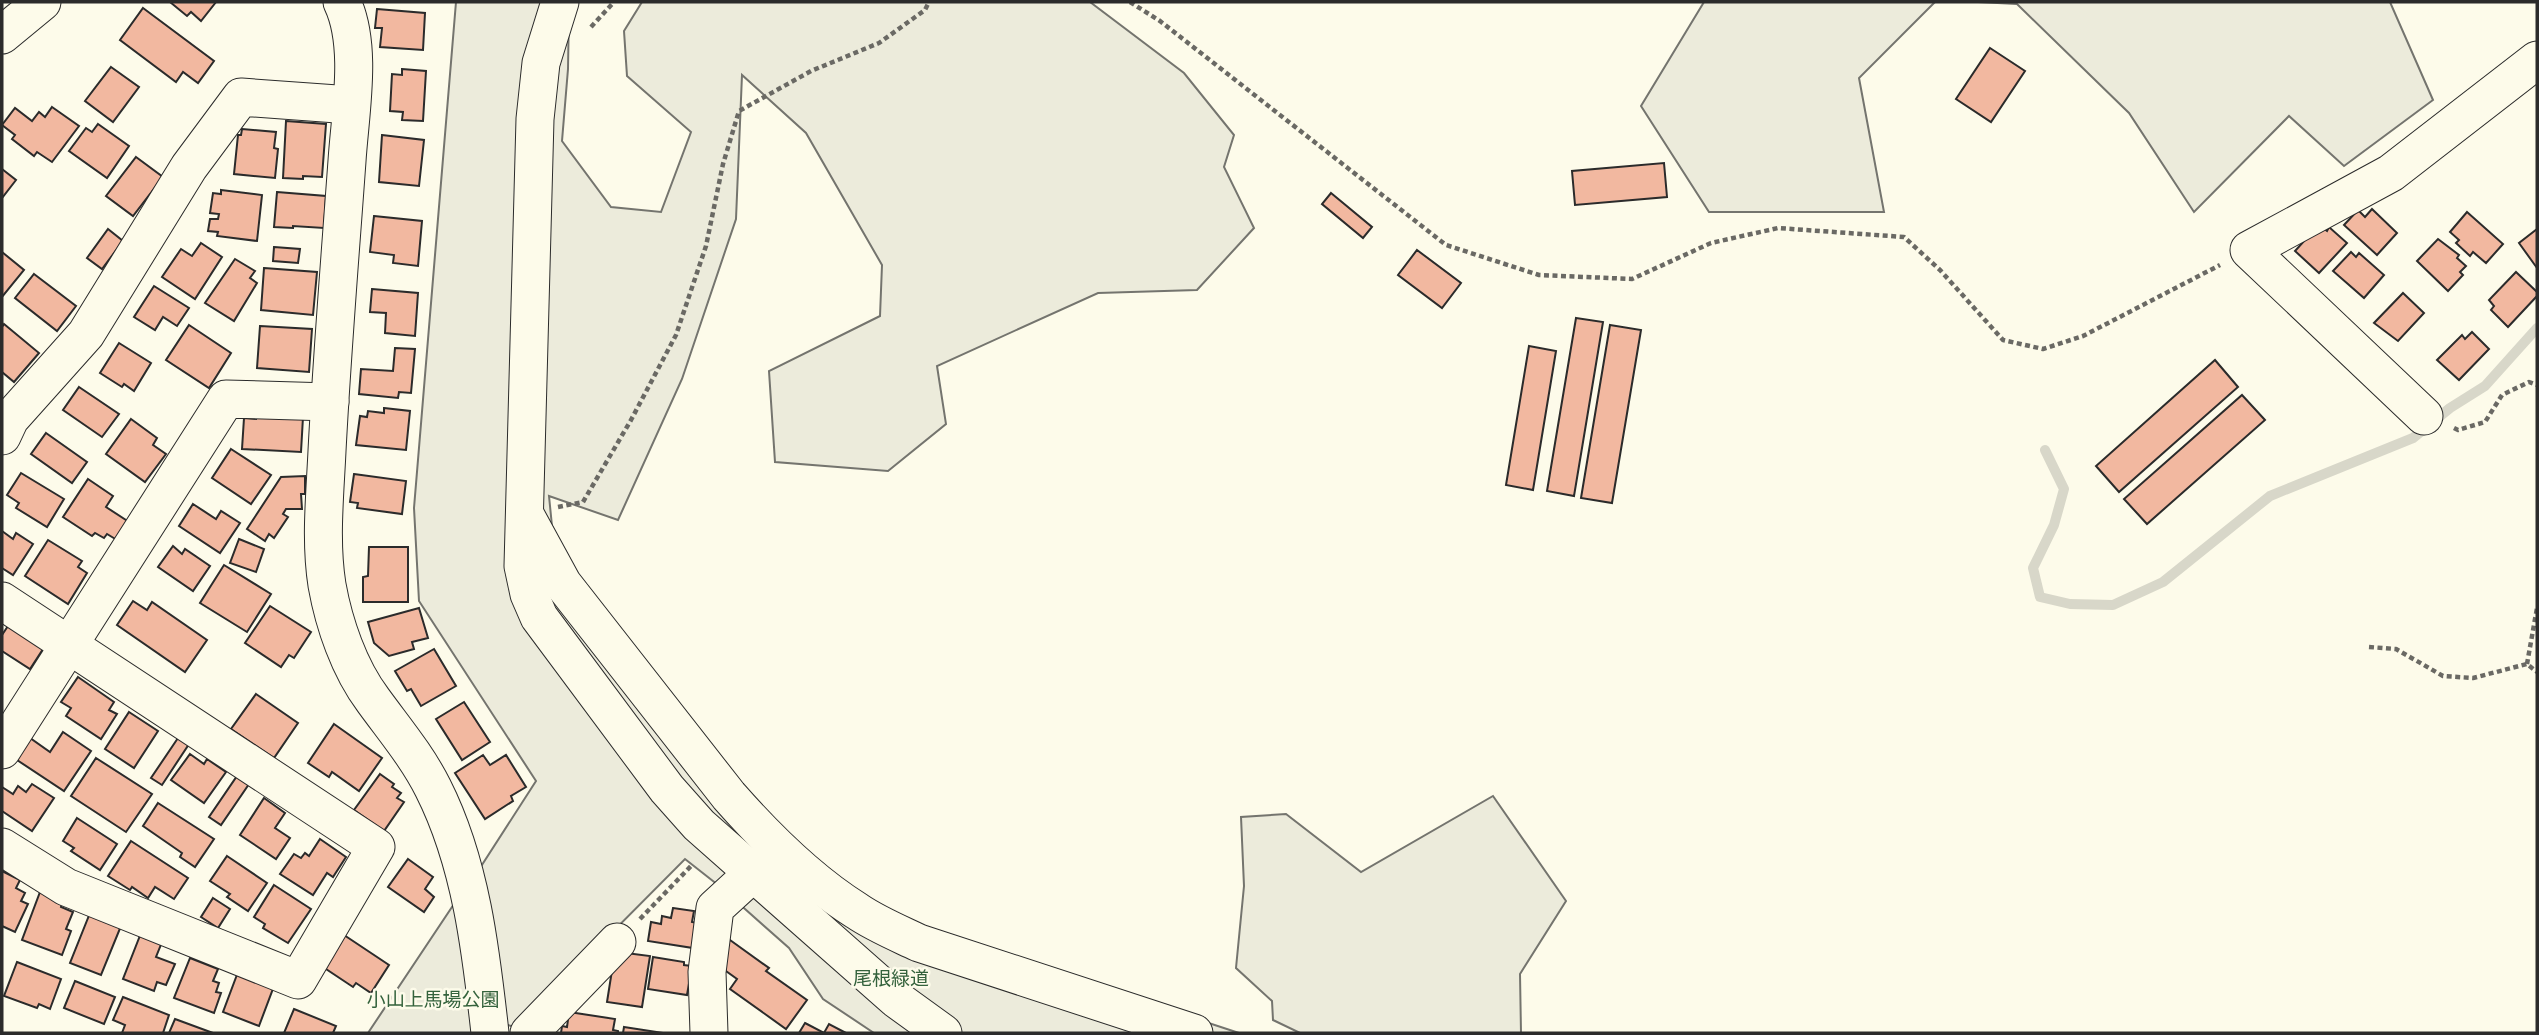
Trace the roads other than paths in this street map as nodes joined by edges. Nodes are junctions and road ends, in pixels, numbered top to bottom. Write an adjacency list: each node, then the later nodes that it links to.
1 (42, 2): 4 (street)
2 (342, 2): 6 (street)
3 (560, 2): 10 (street)
4 (2, 35)
5 (2537, 60): 8 (street)
6 (351, 105): 7 (street); 9 (street)
7 (330, 402): 12 (street); 20 (street)
8 (2424, 416)
9 (2, 436)
10 (525, 514): 13 (street); 14 (street)
11 (2, 601): 12 (street)
12 (70, 645): 15 (street); 16 (street)
13 (642, 686): 14 (street); 23 (street)
14 (608, 711): 17 (street)
15 (2, 750)
16 (2, 847)
17 (752, 874): 19 (street); 22 (street)
18 (617, 942): 21 (street)
19 (937, 1032)
20 (490, 1033)
21 (529, 1033)
22 (709, 1033)
23 (1194, 1033)

